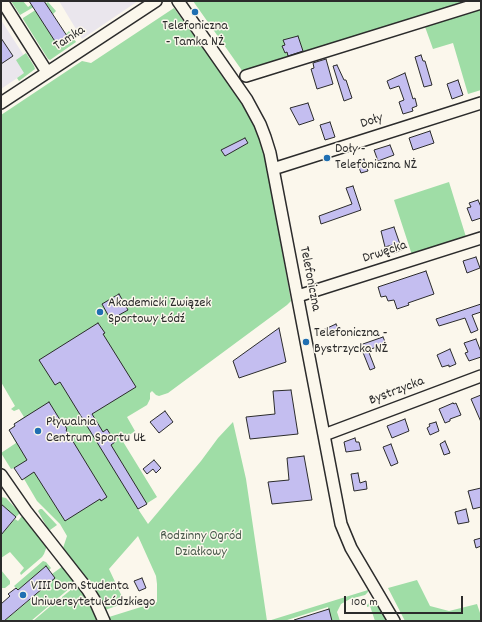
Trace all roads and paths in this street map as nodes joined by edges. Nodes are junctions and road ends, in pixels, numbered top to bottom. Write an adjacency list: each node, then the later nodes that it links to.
1 (2, 1): 5 (street)
2 (156, 1): 5 (street, Tamka)
3 (178, 1): 9 (street, Telefoniczna)
4 (481, 3): 6 (street)
5 (48, 72): 7 (street, Tamka)
6 (246, 76)
7 (1, 103)
8 (481, 103): 9 (street, Doły)
9 (273, 169): 11 (street, Telefoniczna)
10 (481, 238): 11 (street, Drwęcka)
11 (298, 296): 13 (street, Telefoniczna)
12 (481, 376): 13 (street, Bystrzycka)
13 (324, 435): 16 (street, Telefoniczna)
14 (2, 480): 15 (street)
15 (104, 621)
16 (394, 621)

